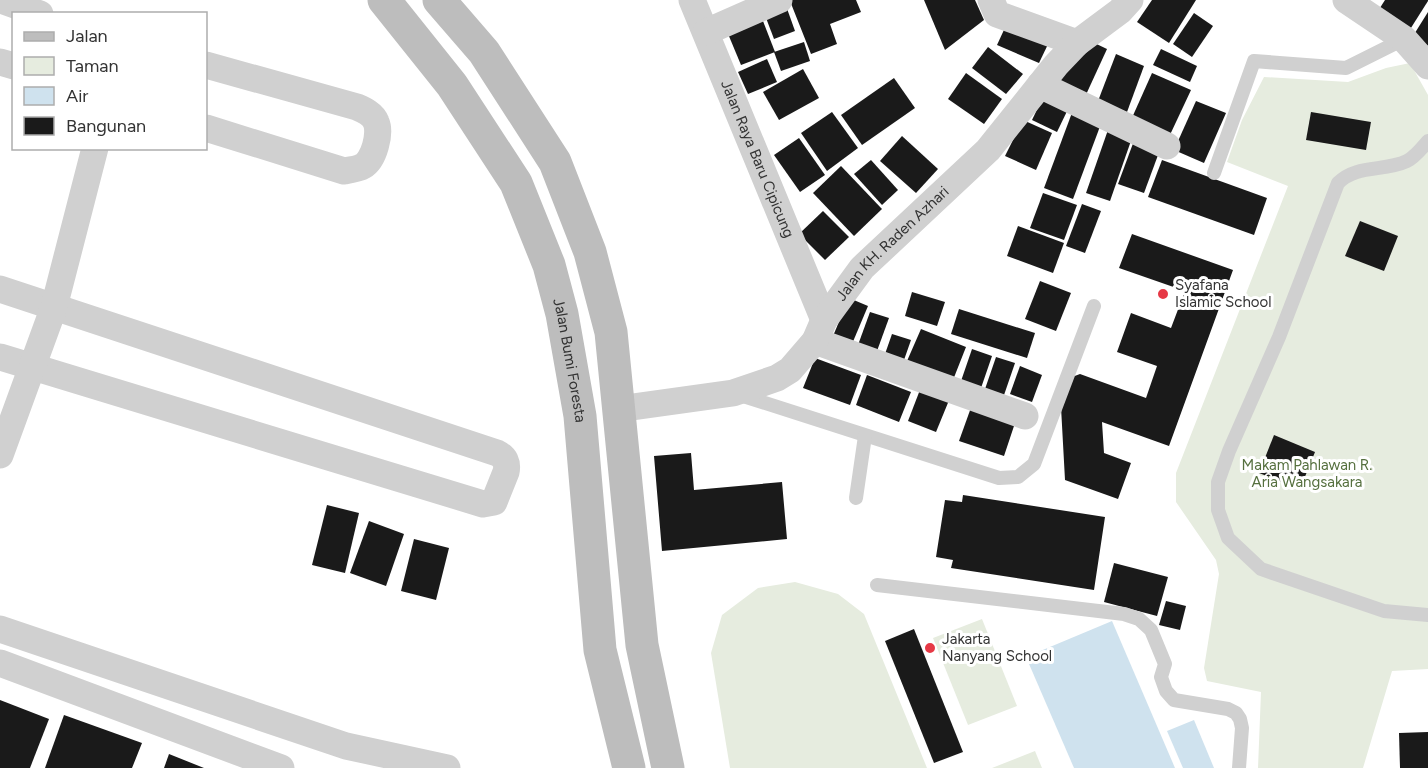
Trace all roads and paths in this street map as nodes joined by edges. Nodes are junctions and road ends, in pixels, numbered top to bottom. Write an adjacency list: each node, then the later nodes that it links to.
1 (1, 0): 9 (street)
2 (384, 0): 40 (main road, Jalan Bumi Foresta)
3 (440, 0): 28 (main road)
4 (692, 0): 10 (street, Jalan Raya Baru Cipicung)
5 (779, 0): 10 (street)
6 (991, 0): 12 (street)
7 (1130, 0): 12 (street, Jalan KH. Raden Azhari)
8 (1346, 0): 11 (street)
9 (34, 12)
10 (706, 32): 24 (street, Jalan Raya Baru Cipicung)
11 (1404, 39): 14 (street); 20 (lane)
12 (1077, 43): 15 (street, Jalan KH. Raden Azhari)
13 (207, 65): 16 (street)
14 (1428, 66)
15 (1040, 85): 18 (street); 24 (street, Jalan KH. Raden Azhari)
16 (207, 128)
17 (1428, 141): 34 (lane)
18 (1167, 146)
19 (93, 150): 23 (street)
20 (1214, 173)
21 (0, 289): 23 (street)
22 (1094, 306): 30 (lane)
23 (54, 307): 26 (street); 26 (street)
24 (819, 331): 27 (street, Jalan KH. Raden Azhari); 29 (street)
25 (0, 357): 26 (street)
26 (33, 368): 31 (street)
27 (733, 393): 28 (street, Jalan KH. Raden Azhari); 30 (lane)
28 (618, 409): 41 (main road)
29 (1025, 416)
30 (865, 436): 32 (lane)
31 (0, 455)
32 (856, 498)
33 (877, 585): 42 (lane)
34 (1428, 615)
35 (0, 628): 37 (street)
36 (0, 663): 38 (street)
37 (342, 757): 39 (street)
38 (281, 768)
39 (447, 768)
40 (629, 768)
41 (668, 768)
42 (1239, 768)

